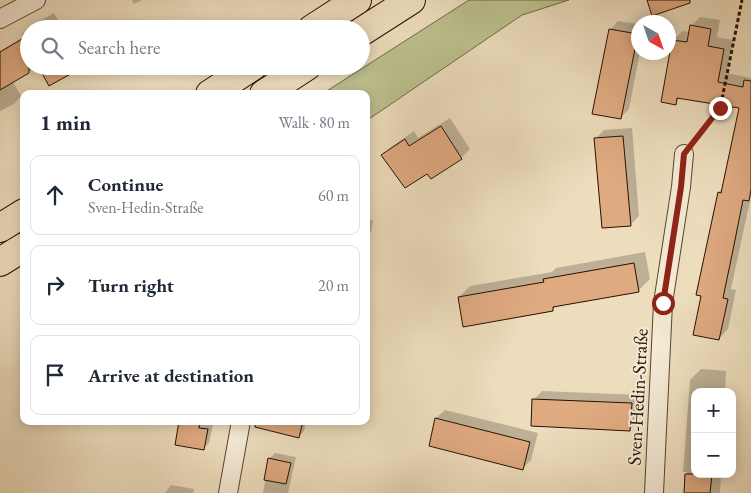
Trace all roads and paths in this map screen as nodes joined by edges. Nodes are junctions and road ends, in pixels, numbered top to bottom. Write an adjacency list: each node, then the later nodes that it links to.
1 (36, 0): 5 (street)
2 (357, 0): 6 (highway)
3 (411, 0): 7 (highway)
4 (742, 0): 12 (path)
5 (0, 19)
6 (326, 20)
7 (370, 26)
8 (239, 75): 10 (highway)
9 (293, 75): 11 (highway)
10 (216, 90)
11 (270, 90)
12 (684, 154): 19 (street, Sven-Hedin-Straße)
13 (20, 216): 14 (highway)
14 (0, 228)
15 (20, 250): 16 (highway)
16 (0, 262)
17 (240, 425): 18 (street)
18 (228, 493)
19 (654, 493)

